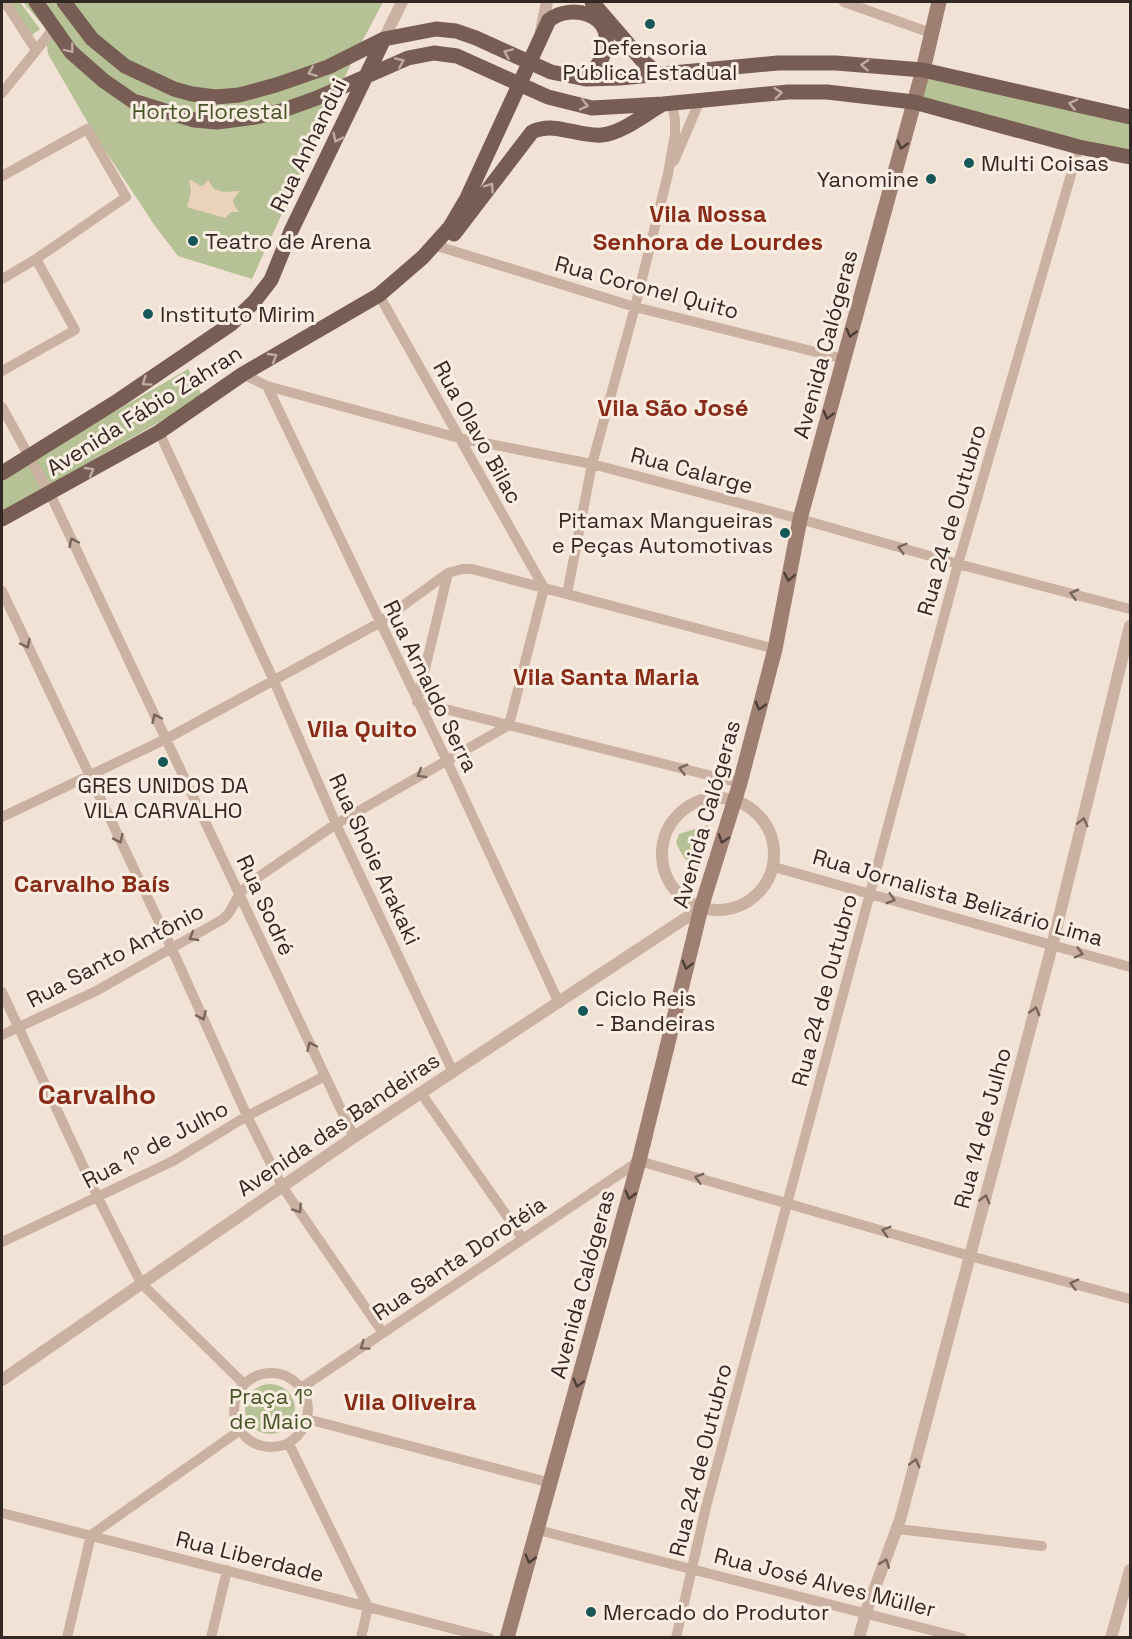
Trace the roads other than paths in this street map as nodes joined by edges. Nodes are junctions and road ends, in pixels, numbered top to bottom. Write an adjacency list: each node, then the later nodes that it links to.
1 (5, 2): 13 (street)
2 (36, 2): 9 (main road)
3 (64, 2): 11 (main road, one-way to 3)
4 (402, 2): 11 (street, Rua Anhandui)
5 (547, 2): 12 (street)
6 (592, 2): 15 (main road)
7 (844, 2): 10 (street)
8 (939, 2): 10 (main road, Avenida Calógeras)
9 (55, 27): 13 (street); 16 (main road, one-way to 16)
10 (931, 33): 14 (main road, Avenida Calógeras)
11 (384, 39): 16 (main road, Rua Anhandui); 17 (main road, one-way to 11)
12 (538, 44): 17 (main road); 27 (main road)
13 (36, 50): 18 (street)
14 (923, 70): 15 (main road, one-way to 15); 20 (main road, Avenida Calógeras); 22 (main road, one-way to 14)
15 (657, 74): 17 (main road)
16 (367, 76): 21 (main road, one-way to 21); 32 (main road, Rua Anhandui, one-way to 32)
17 (586, 79)
18 (2, 93)
19 (700, 100): 20 (main road, one-way to 20); 21 (main road); 25 (street)
20 (914, 102): 23 (main road); 33 (main road, Avenida Calógeras, one-way to 33)
21 (668, 104): 25 (street); 27 (main road, one-way to 21)
22 (1131, 117)
23 (1078, 147): 24 (main road); 46 (street, Rua 24 de Outubro)
24 (1131, 157)
25 (668, 174): 31 (street)
26 (2, 176): 28 (street)
27 (437, 247): 30 (main road, Avenida Fábio Zahran); 31 (street, Rua Coronel Quito)
28 (36, 259): 29 (street); 34 (street)
29 (2, 279)
30 (379, 295): 35 (main road, Avenida Fábio Zahran, one-way to 30); 39 (street, Rua Olavo Bilac)
31 (635, 306): 33 (street, Rua Coronel Quito); 41 (street)
32 (195, 349): 40 (main road, Avenida Fábio Zahran, one-way to 40)
33 (844, 359): 45 (main road, Avenida Calógeras, one-way to 45)
34 (2, 371)
35 (243, 374): 36 (street, Rua Calarge); 38 (main road, Avenida Fábio Zahran)
36 (267, 386): 39 (street, Rua Calarge); 52 (street, Rua Arnaldo Serra)
37 (2, 408): 40 (street, Rua Sodré)
38 (159, 432): 43 (main road, Avenida Fábio Zahran, one-way to 38); 55 (street, Rua Shoie Arakaki)
39 (459, 438): 41 (street, Rua Calarge); 48 (street, Rua Olavo Bilac)
40 (30, 457): 42 (main road, Avenida Fábio Zahran); 43 (street, Rua Sodré)
41 (591, 464): 45 (street, Rua Calarge); 50 (street)
42 (2, 473)
43 (50, 494): 44 (main road, Avenida Fábio Zahran); 58 (street, Rua Sodré, one-way to 43)
44 (2, 519)
45 (800, 519): 46 (street, Rua Calarge, one-way to 45); 54 (main road, Avenida Calógeras, one-way to 54)
46 (958, 564): 51 (street, Rua Calarge, one-way to 46); 67 (street, Rua 24 de Outubro)
47 (447, 573): 48 (street); 52 (street); 56 (street)
48 (544, 588): 50 (street); 57 (street)
49 (2, 591): 60 (street, one-way to 60)
50 (567, 594): 54 (street)
51 (1131, 609)
52 (380, 623): 55 (street); 56 (street, Rua Arnaldo Serra)
53 (1131, 626): 69 (street, Rua 14 de Julho, one-way to 53)
54 (775, 649): 61 (main road, Avenida Calógeras, one-way to 61)
55 (274, 681): 58 (street); 64 (street, Rua Shoie Arakaki)
56 (417, 702): 57 (street); 59 (street, Rua Arnaldo Serra)
57 (509, 725): 59 (street, Rua Santo Antônio); 61 (street, one-way to 57)
58 (166, 739): 60 (street); 66 (street, Rua Sodré)
59 (446, 759): 64 (street, Rua Santo Antônio, one-way to 64); 73 (street, Rua Arnaldo Serra)
60 (89, 776): 63 (street); 70 (street, one-way to 70)
61 (740, 783): 62 (main road, Avenida Calógeras)
62 (735, 800): 65 (street); 68 (main road, Avenida Calógeras, one-way to 68); 68 (street)
63 (2, 817)
64 (336, 824): 66 (street, Rua Santo Antônio); 76 (street, Rua Shoie Arakaki)
65 (774, 867): 67 (street, Rua Jornalista Belizário Lima); 68 (street)
66 (240, 893): 70 (street, Rua Santo Antônio, one-way to 70); 77 (street, Rua Sodré, one-way to 66)
67 (870, 893): 69 (street, Rua Jornalista Belizário Lima, one-way to 69); 84 (street, Rua 24 de Outubro)
68 (701, 908): 73 (street, Avenida das Bandeiras); 81 (main road, Avenida Calógeras, one-way to 81)
69 (1052, 946): 71 (street, Rua Jornalista Belizário Lima, one-way to 71); 87 (street, Rua 14 de Julho, one-way to 69)
70 (172, 949): 74 (street, Rua Santo Antônio); 79 (street, one-way to 79)
71 (1131, 967)
72 (2, 992): 74 (street)
73 (559, 1003): 76 (street, Avenida das Bandeiras)
74 (18, 1027): 75 (street, Rua Santo Antônio); 83 (street)
75 (2, 1035)
76 (453, 1072): 78 (street, Avenida das Bandeiras)
77 (325, 1076): 79 (street, Rua 1º de Julho); 80 (street, Rua Sodré)
78 (421, 1094): 80 (street, Avenida das Bandeiras); 85 (street)
79 (248, 1116): 82 (street); 83 (street, Rua 1º de Julho)
80 (354, 1137): 82 (street, Avenida das Bandeiras)
81 (639, 1161): 84 (street, one-way to 81); 85 (street, Rua Santa Dorotéia); 97 (main road, Avenida Calógeras, one-way to 97)
82 (282, 1186): 88 (street, Avenida das Bandeiras); 90 (street, one-way to 90)
83 (98, 1198): 86 (street, Rua 1º de Julho); 88 (street)
84 (788, 1203): 87 (street, one-way to 84); 103 (street, Rua 24 de Outubro)
85 (523, 1239): 90 (street, Rua Santa Dorotéia)
86 (2, 1242)
87 (970, 1256): 89 (street, one-way to 87); 99 (street, Rua 14 de Julho, one-way to 87)
88 (141, 1283): 91 (street, Avenida das Bandeiras); 92 (street)
89 (1131, 1299)
90 (383, 1333): 93 (street, Rua Santa Dorotéia, one-way to 93)
91 (2, 1380)
92 (243, 1384): 93 (street); 95 (street)
93 (301, 1388): 94 (street)
94 (307, 1419): 96 (street); 97 (street)
95 (239, 1431): 96 (street); 101 (street)
96 (289, 1444): 106 (street)
97 (551, 1483): 100 (main road, Avenida Calógeras)
98 (2, 1513): 101 (street, Rua Liberdade)
99 (898, 1529): 102 (street); 107 (street, Rua 14 de Julho, one-way to 99)
100 (538, 1530): 103 (street, Rua José Alves Müller); 112 (main road, Avenida Calógeras, one-way to 112)
101 (91, 1535): 104 (street, Rua Liberdade); 108 (street)
102 (1042, 1546)
103 (692, 1568): 107 (street, Rua José Alves Müller); 113 (street, Rua 24 de Outubro)
104 (227, 1570): 106 (street, Rua Liberdade); 109 (street)
105 (1131, 1570): 116 (street)
106 (368, 1607): 110 (street); 111 (street, Rua Liberdade)
107 (866, 1612): 114 (street, Rua 14 de Julho); 115 (street, Rua José Alves Müller)
108 (67, 1638)
109 (211, 1638)
110 (361, 1638)
111 (489, 1638)
112 (507, 1638)
113 (676, 1638)
114 (859, 1638)
115 (962, 1638)
116 (1112, 1638)

